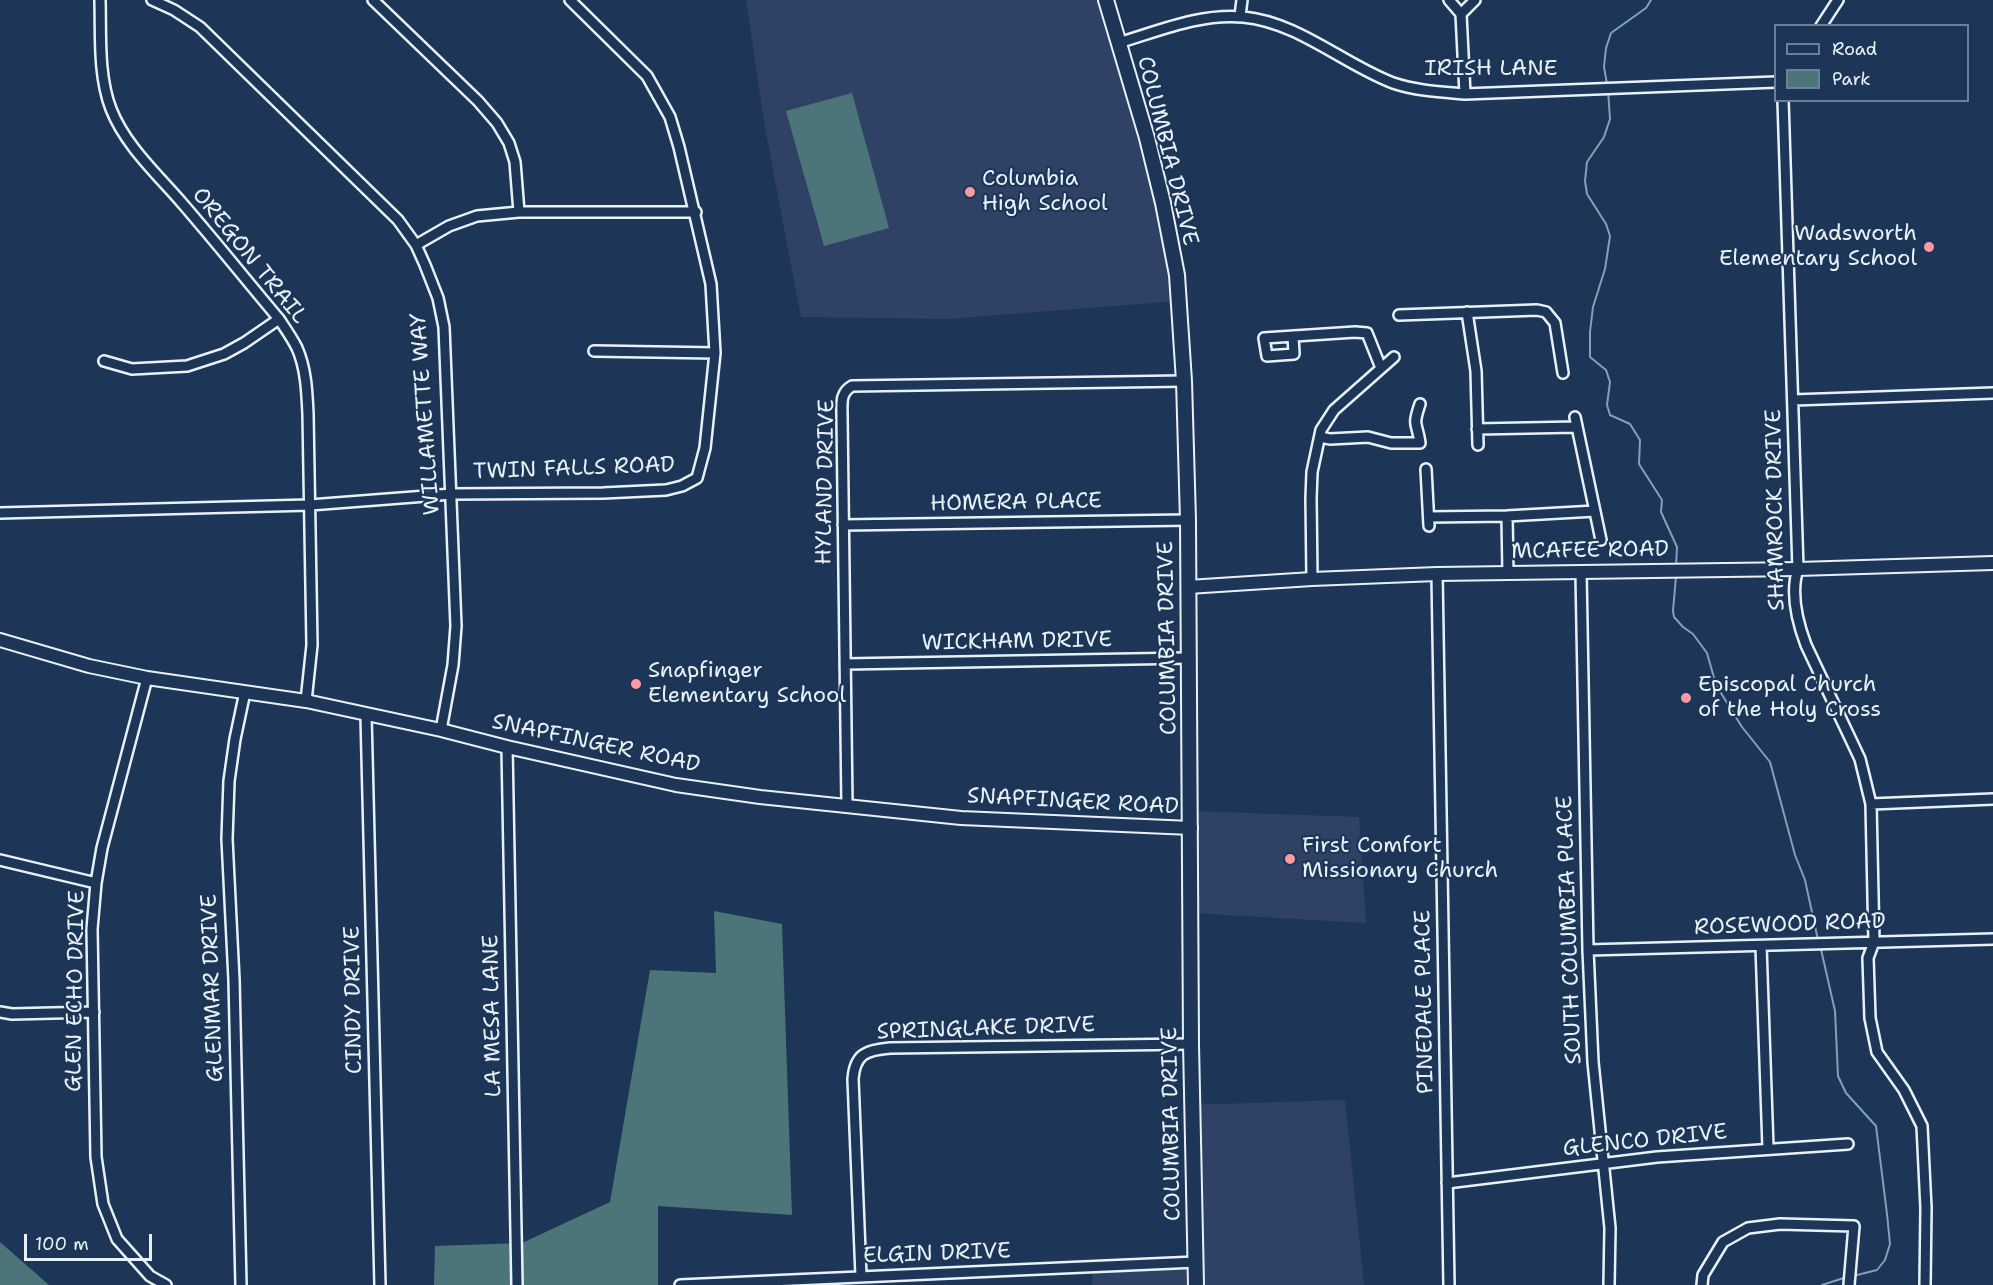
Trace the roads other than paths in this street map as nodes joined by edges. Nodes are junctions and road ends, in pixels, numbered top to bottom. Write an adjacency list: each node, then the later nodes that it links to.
1 (100, 0): 22 (street, OREGON TRAIL)
2 (152, 0): 19 (street, WILLAMETTE WAY)
3 (373, 0): 17 (street)
4 (570, 0): 18 (street, TWIN FALLS ROAD)
5 (1106, 0): 13 (main road, COLUMBIA DRIVE)
6 (1242, 0): 11 (street)
7 (1449, 0): 10 (street)
8 (1475, 0): 10 (street)
9 (1835, 1): 12 (street)
10 (1461, 14): 15 (street)
11 (1240, 16): 13 (street, IRISH LANE); 15 (street, IRISH LANE)
12 (1822, 24)
13 (1118, 43): 30 (main road, COLUMBIA DRIVE)
14 (1774, 82): 15 (street, IRISH LANE)
15 (1465, 94)
16 (1783, 102): 32 (street, SHAMROCK DRIVE)
17 (519, 212): 18 (street); 19 (street)
18 (696, 212): 25 (street, TWIN FALLS ROAD)
19 (416, 245): 38 (street, WILLAMETTE WAY)
20 (1467, 312): 21 (street); 29 (street); 34 (street)
21 (1399, 315)
22 (279, 319): 27 (street); 39 (street, OREGON TRAIL)
23 (1293, 336): 28 (street)
24 (594, 351): 25 (street)
25 (715, 353): 38 (street, TWIN FALLS ROAD)
26 (1394, 357): 28 (street)
27 (104, 361)
28 (1382, 368): 35 (street)
29 (1563, 373)
30 (1184, 381): 43 (main road, COLUMBIA DRIVE); 44 (street, HYLAND DRIVE)
31 (1993, 393): 32 (street)
32 (1793, 400): 47 (street, SHAMROCK DRIVE)
33 (1420, 404): 35 (street)
34 (1477, 429): 36 (street); 40 (street)
35 (1320, 437): 51 (street)
36 (1478, 445)
37 (1426, 469): 42 (street)
38 (452, 494): 39 (street, TWIN FALLS ROAD); 60 (street, WILLAMETTE WAY)
39 (310, 505): 41 (street, TWIN FALLS ROAD); 58 (street, OREGON TRAIL)
40 (1595, 511): 42 (street); 45 (street)
41 (0, 513)
42 (1507, 516): 48 (street)
43 (1188, 520): 44 (street, HOMERA PLACE); 52 (main road, COLUMBIA DRIVE)
44 (843, 525): 55 (street, HYLAND DRIVE)
45 (1601, 540)
46 (1993, 563): 47 (street, MCAFEE ROAD)
47 (1798, 569): 49 (street, MCAFEE ROAD); 63 (street, SHAMROCK DRIVE)
48 (1508, 573): 49 (street, MCAFEE ROAD); 50 (street, MCAFEE ROAD)
49 (1581, 573): 71 (street, SOUTH COLUMBIA PLACE)
50 (1437, 574): 51 (street, MCAFEE ROAD); 78 (street, PINEDALE PLACE)
51 (1312, 579): 52 (street, MCAFEE ROAD)
52 (1188, 587): 54 (main road, COLUMBIA DRIVE)
53 (0, 640): 56 (street, SNAPFINGER ROAD)
54 (1190, 658): 55 (street, WICKHAM DRIVE); 65 (main road, COLUMBIA DRIVE)
55 (845, 664): 64 (street, HYLAND DRIVE)
56 (147, 678): 57 (street, SNAPFINGER ROAD); 67 (street, GLEN ECHO DRIVE)
57 (245, 692): 58 (street, SNAPFINGER ROAD); 82 (street, GLENMAR DRIVE)
58 (306, 701): 59 (street, SNAPFINGER ROAD)
59 (366, 715): 60 (street, SNAPFINGER ROAD); 83 (street, CINDY DRIVE)
60 (441, 730): 61 (street, SNAPFINGER ROAD)
61 (507, 747): 64 (street, SNAPFINGER ROAD); 84 (street, LA MESA LANE)
62 (1993, 799): 63 (street)
63 (1871, 804): 69 (street, SHAMROCK DRIVE)
64 (847, 806): 65 (street, SNAPFINGER ROAD)
65 (1191, 828): 74 (main road, COLUMBIA DRIVE)
66 (0, 860): 67 (street)
67 (96, 883): 73 (street, GLEN ECHO DRIVE)
68 (1993, 939): 69 (street, ROSEWOOD ROAD)
69 (1874, 942): 70 (street, ROSEWOOD ROAD); 91 (street, SHAMROCK DRIVE)
70 (1761, 946): 71 (street, ROSEWOOD ROAD); 76 (street)
71 (1588, 950): 77 (street, SOUTH COLUMBIA PLACE)
72 (0, 1012): 73 (street)
73 (94, 1012): 81 (street, GLEN ECHO DRIVE)
74 (1191, 1044): 79 (main road, COLUMBIA DRIVE); 80 (street, SPRINGLAKE DRIVE)
75 (1848, 1144): 76 (street, GLENCO DRIVE)
76 (1768, 1148): 77 (street, GLENCO DRIVE)
77 (1605, 1163): 78 (street, GLENCO DRIVE); 88 (street, SOUTH COLUMBIA PLACE)
78 (1447, 1183): 87 (street, PINEDALE PLACE)
79 (1196, 1262): 80 (street, ELGIN DRIVE); 86 (main road, COLUMBIA DRIVE)
80 (861, 1276): 85 (street, ELGIN DRIVE)
81 (166, 1285)
82 (241, 1285)
83 (380, 1285)
84 (517, 1285)
85 (680, 1285)
86 (1197, 1285)
87 (1449, 1285)
88 (1610, 1285)
89 (1702, 1285): 90 (street)
90 (1849, 1285)
91 (1925, 1285)

